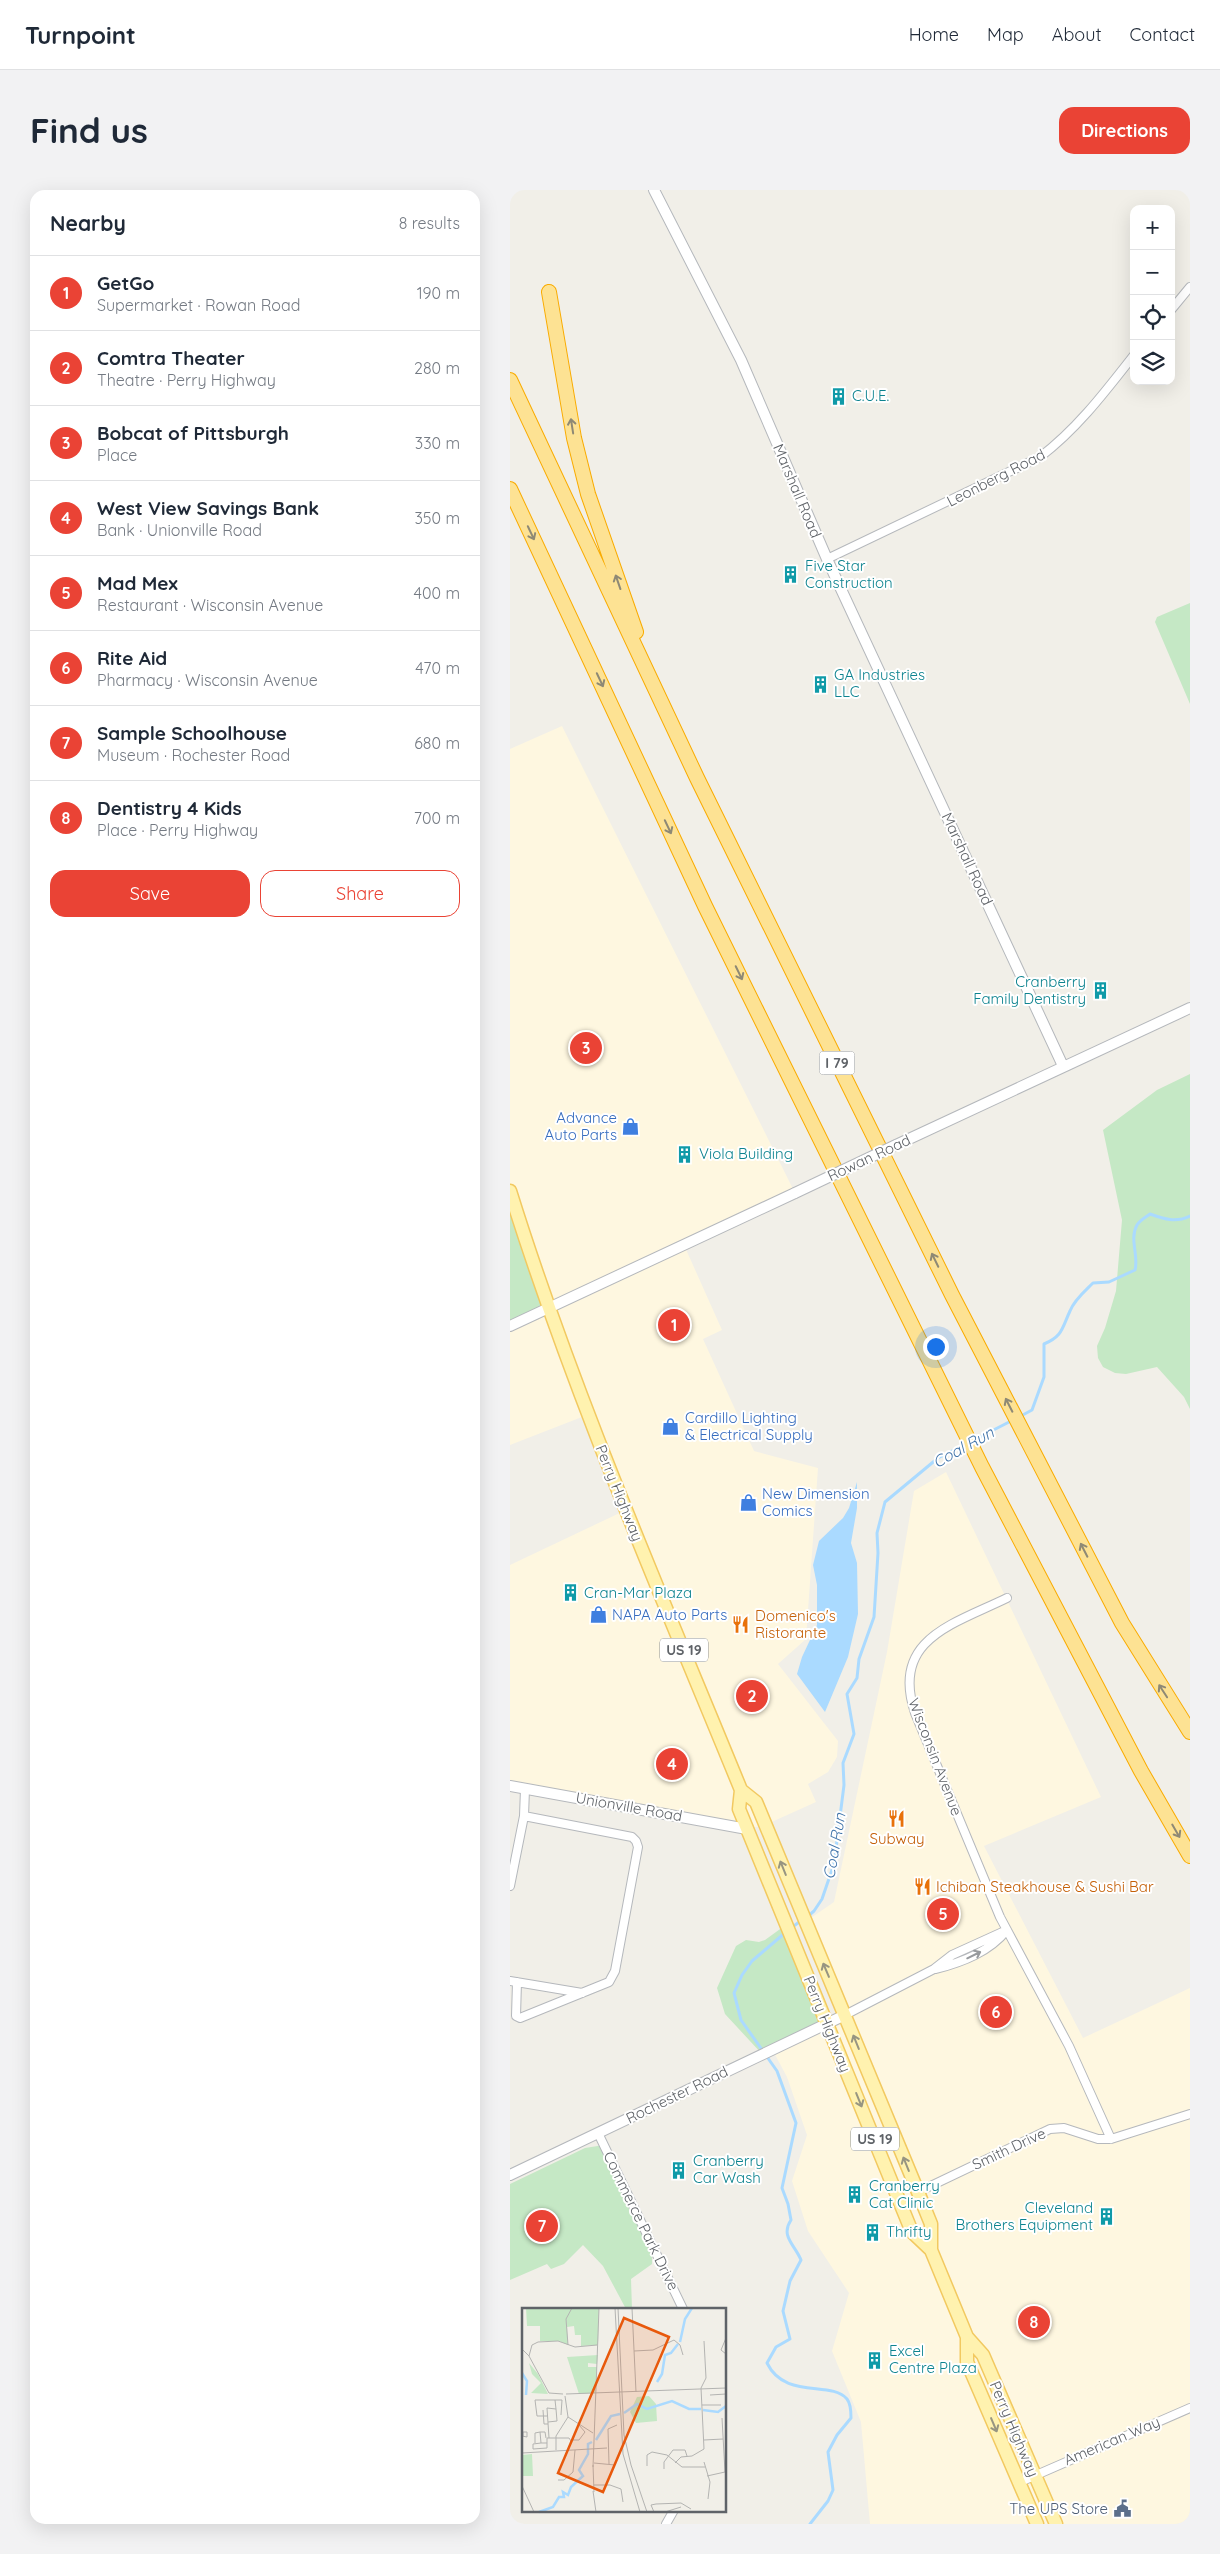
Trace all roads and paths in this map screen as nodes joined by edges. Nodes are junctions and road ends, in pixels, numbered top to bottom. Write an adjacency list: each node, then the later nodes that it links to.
1 (654, 190): 8 (street, Marshall Road)
2 (1190, 287): 4 (street)
3 (549, 292): 9 (highway, one-way to 3)
4 (1175, 305)
5 (1130, 360): 8 (street, Leonberg Road)
6 (510, 380): 9 (highway, I 79)
7 (510, 488): 22 (highway, one-way to 22)
8 (827, 559): 11 (street, Marshall Road)
9 (672, 726): 16 (highway, I 79, one-way to 9)
10 (1190, 1008): 11 (street, Rowan Road)
11 (1063, 1066): 13 (street, Rowan Road, bridge)
12 (510, 1190): 13 (main road, Perry Highway / US 19)
13 (548, 1308): 14 (street, Rowan Road); 19 (main road, Perry Highway / US 19)
14 (510, 1326)
15 (1007, 1598): 24 (street, Wisconsin Avenue)
16 (1190, 1732)
17 (510, 1786): 18 (street, Unionville Road)
18 (525, 1789): 20 (street); 21 (street, Unionville Road)
19 (741, 1790): 21 (main road, Perry Highway / US 19); 27 (main road, Perry Highway / US 19, one-way to 19)
20 (524, 1816): 23 (street); 26 (street)
21 (747, 1829): 28 (main road, Perry Highway / US 19)
22 (1190, 1856)
23 (510, 1886)
24 (1007, 1930): 27 (street); 31 (street, Wisconsin Avenue)
25 (514, 1982): 26 (street); 26 (street)
26 (582, 1994)
27 (845, 2015): 28 (street, Rochester Road); 33 (main road, Perry Highway / US 19, one-way to 27)
28 (827, 2023): 30 (street, Rochester Road); 34 (main road, Perry Highway / US 19, one-way to 34)
29 (1190, 2114): 31 (street, Smith Drive)
30 (598, 2133): 32 (street, Rochester Road); 35 (street, Commerce Park Drive)
31 (1112, 2139): 33 (street, Smith Drive)
32 (510, 2175)
33 (918, 2192): 34 (main road, Perry Highway / US 19)
34 (931, 2250): 36 (main road, Perry Highway / US 19)
35 (683, 2308)
36 (967, 2337): 38 (main road, Perry Highway / US 19); 39 (main road, Perry Highway / US 19, one-way to 39)
37 (1190, 2408): 38 (street, American Way)
38 (1034, 2475): 39 (street, American Way); 43 (main road, Perry Highway / US 19)
39 (1018, 2484): 42 (main road, Perry Highway / US 19)
40 (673, 2512): 41 (street)
41 (666, 2524)
42 (1037, 2524)
43 (1056, 2524)

